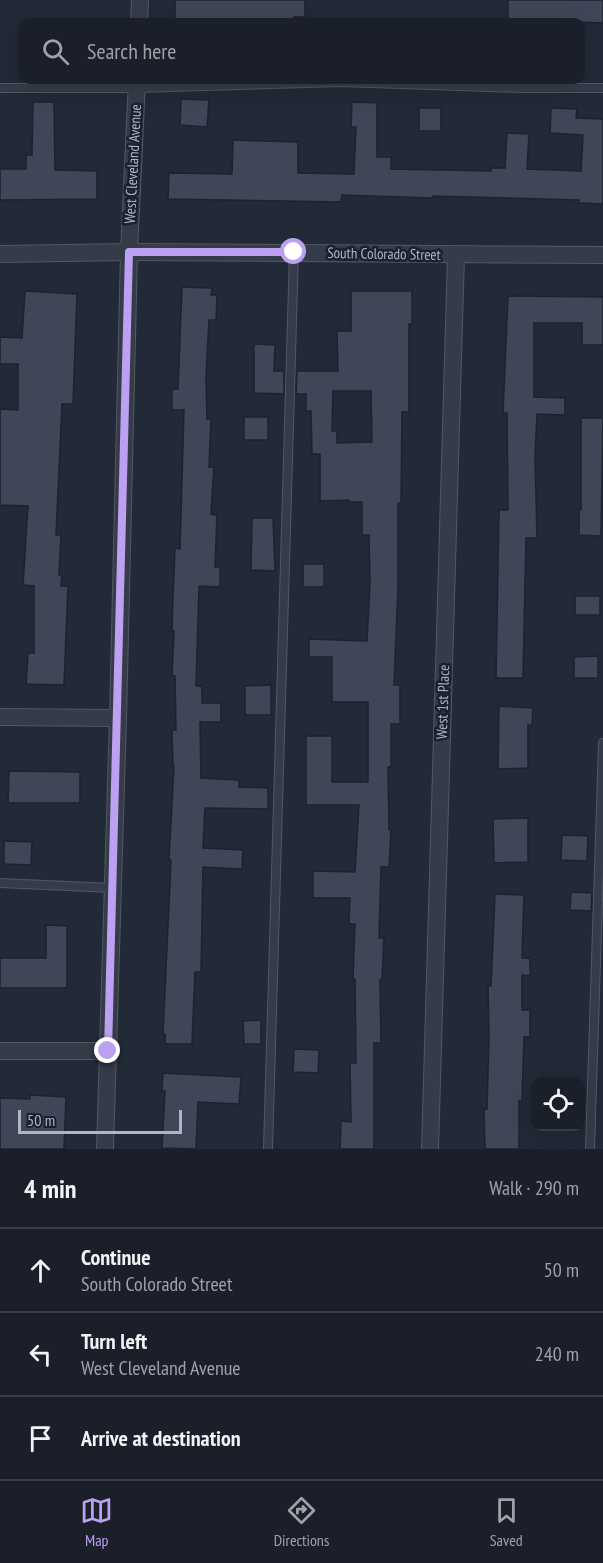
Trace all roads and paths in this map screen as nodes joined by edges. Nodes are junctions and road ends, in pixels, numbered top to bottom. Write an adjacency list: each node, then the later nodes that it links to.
1 (140, 0): 2 (street)
2 (139, 18)
3 (137, 84): 5 (lane); 7 (street, West Cleveland Avenue)
4 (401, 84): 6 (lane)
5 (0, 88)
6 (603, 88)
7 (129, 252): 8 (street, South Colorado Street); 9 (street, South Colorado Street); 13 (street, West Cleveland Avenue)
8 (294, 252): 10 (street, South Colorado Street); 20 (lane)
9 (0, 254)
10 (456, 255): 11 (street, South Colorado Street); 21 (street, West 1st Place)
11 (603, 255)
12 (0, 717): 13 (street)
13 (118, 718): 16 (street, West Cleveland Avenue)
14 (603, 742): 22 (lane)
15 (0, 883): 16 (lane)
16 (113, 888): 18 (street, West Cleveland Avenue)
17 (0, 1051): 18 (street)
18 (108, 1051): 19 (street, West Cleveland Avenue)
19 (105, 1149)
20 (268, 1149)
21 (430, 1149)
22 (590, 1149)

